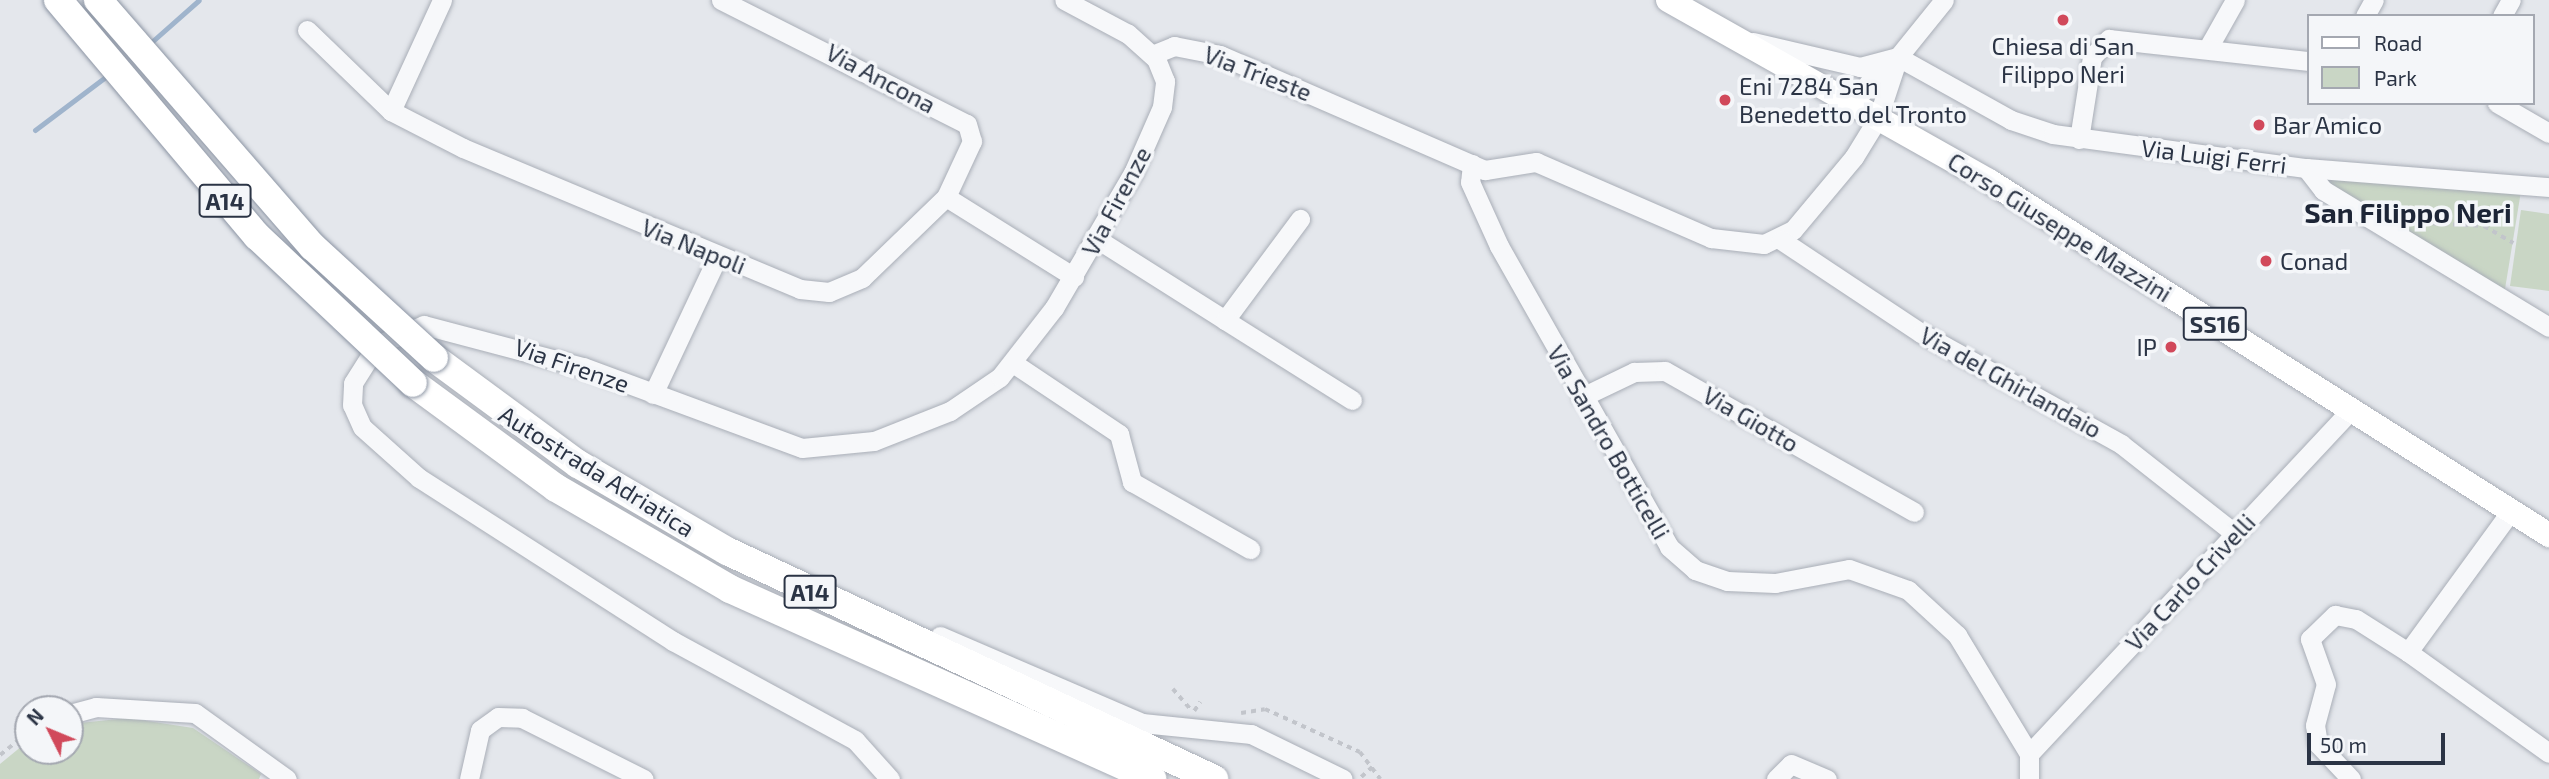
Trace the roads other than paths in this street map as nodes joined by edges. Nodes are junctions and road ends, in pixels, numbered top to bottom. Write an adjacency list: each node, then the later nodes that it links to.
1 (58, 0): 53 (highway, Autostrada Adriatica / A14, bridge)
2 (98, 0): 41 (highway, Autostrada Adriatica / A14, bridge)
3 (442, 0): 19 (street)
4 (722, 0): 9 (street, Via Ancona)
5 (1064, 0): 13 (street)
6 (1668, 0): 11 (main road, Corso Giuseppe Mazzini / SS16)
7 (1944, 0): 14 (street)
8 (2235, 0): 12 (street)
9 (760, 7): 26 (street, Via Ancona)
10 (307, 30): 19 (street, Via Napoli)
11 (1726, 35): 16 (street); 17 (main road, Corso Giuseppe Mazzini / SS16)
12 (2208, 48): 15 (street); 22 (street)
13 (1152, 55): 23 (street, Via Trieste); 28 (street, Via Firenze)
14 (1898, 57): 16 (street); 20 (street); 22 (street, Via Luigi Ferri)
15 (2308, 61)
16 (1880, 66): 17 (street)
17 (1854, 104): 20 (main road, Corso Giuseppe Mazzini / SS16)
18 (2500, 105): 21 (street)
19 (391, 111): 30 (street, Via Napoli)
20 (1878, 118): 29 (street); 38 (main road, Corso Giuseppe Mazzini / SS16)
21 (2549, 133)
22 (2079, 139): 24 (street, Via Luigi Ferri)
23 (1472, 164): 29 (street); 36 (street, Via Sandro Botticelli)
24 (2306, 168): 25 (street, Via Luigi Ferri); 33 (street)
25 (2548, 184)
26 (946, 197): 30 (street, Via Napoli); 31 (street)
27 (1300, 219): 32 (street)
28 (1097, 239): 31 (street, Via Firenze); 32 (street)
29 (1781, 240): 42 (street, Via del Ghirlandaio)
30 (718, 256): 35 (street)
31 (1074, 277): 34 (street, Via Firenze)
32 (1225, 320): 37 (street)
33 (2549, 327)
34 (1013, 363): 35 (street, Via Firenze); 44 (street)
35 (653, 394): 52 (street, Via Firenze)
36 (1582, 397): 40 (street, Via Giotto); 48 (street, Via Sandro Botticelli)
37 (1352, 400)
38 (2351, 410): 39 (main road, Corso Giuseppe Mazzini / SS16); 42 (street, Via Carlo Crivelli)
39 (2511, 510): 43 (main road, Corso Giuseppe Mazzini / SS16); 45 (street)
40 (1914, 512)
41 (687, 528): 54 (highway, Autostrada Adriatica / A14); 55 (street)
42 (2234, 533): 48 (street, Via Carlo Crivelli)
43 (2549, 535)
44 (1250, 549)
45 (2408, 652): 47 (street); 59 (street)
46 (84, 710): 49 (street)
47 (2549, 753)
48 (2029, 754): 58 (street)
49 (287, 779)
50 (469, 779): 51 (street)
51 (644, 779)
52 (890, 779)
53 (1152, 779)
54 (1214, 779)
55 (1343, 779)
56 (1776, 779): 57 (street)
57 (1827, 779)
58 (2029, 779)
59 (2351, 779)

